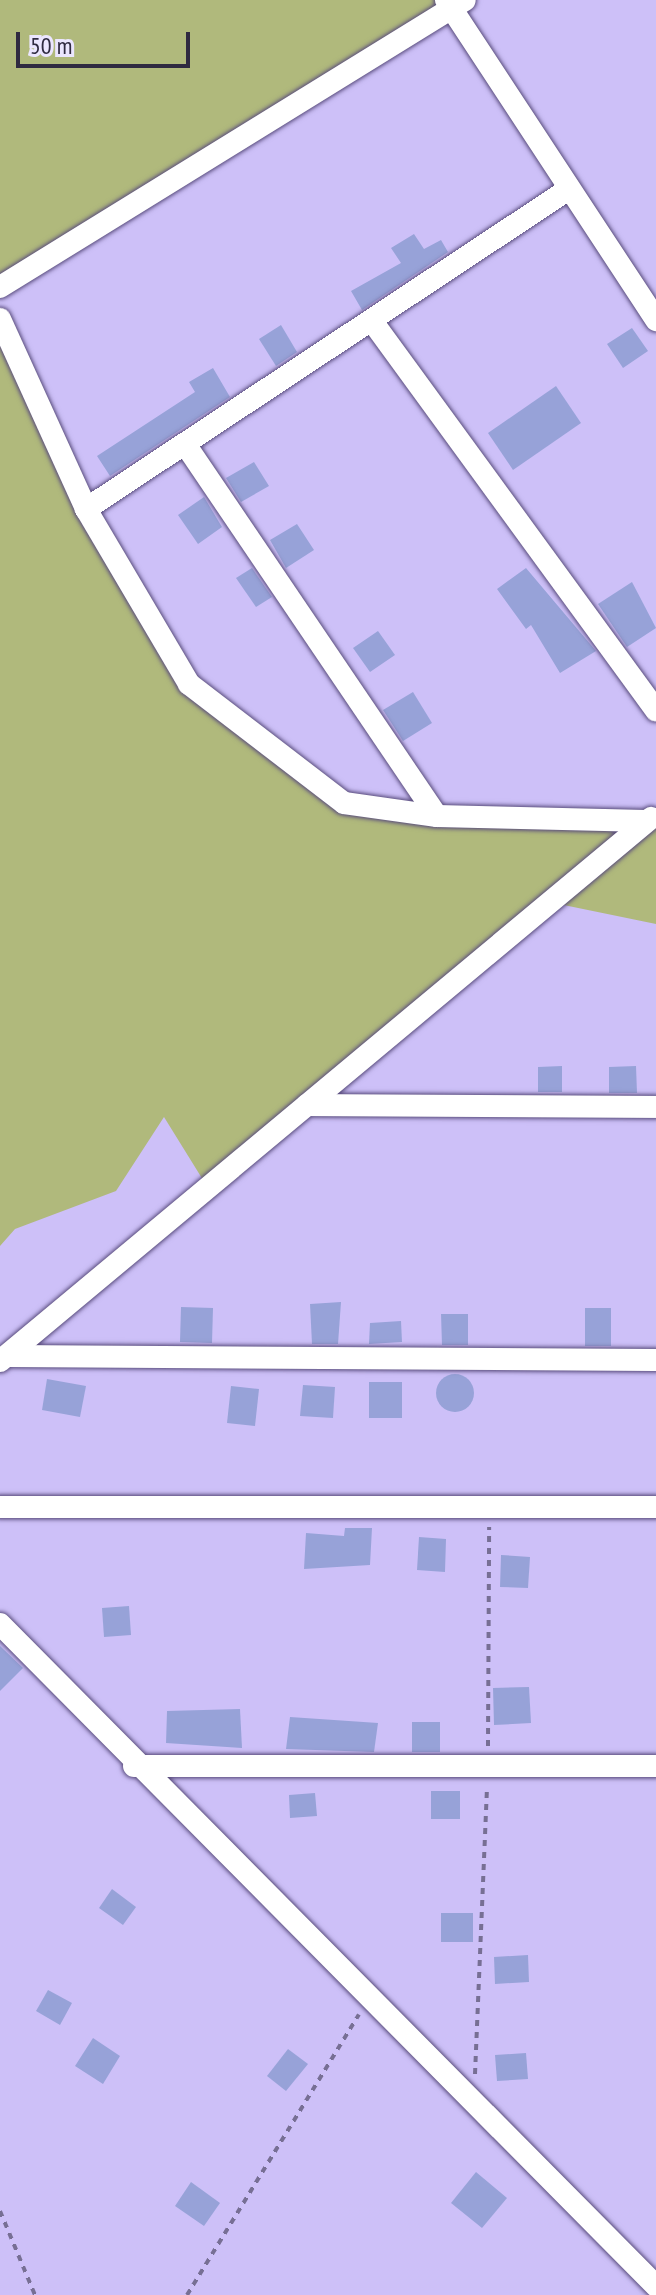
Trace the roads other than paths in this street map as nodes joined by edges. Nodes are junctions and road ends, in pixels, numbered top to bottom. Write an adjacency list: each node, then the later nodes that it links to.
1 (454, 4): 2 (street); 3 (street)
2 (569, 189): 5 (street); 6 (street)
3 (0, 287)
4 (0, 319): 8 (street)
5 (656, 320)
6 (372, 321): 7 (street); 9 (street)
7 (185, 444): 8 (street); 10 (street)
8 (86, 509): 10 (street)
9 (656, 710)
10 (437, 816): 11 (street)
11 (651, 818): 12 (street)
12 (307, 1105): 13 (street); 14 (street)
13 (656, 1107)
14 (4, 1359): 15 (street)
15 (656, 1360)
16 (0, 1507): 17 (street)
17 (656, 1507)
18 (0, 1624): 19 (street)
19 (134, 1766): 20 (street); 21 (street)
20 (656, 1766)
21 (656, 2286)

